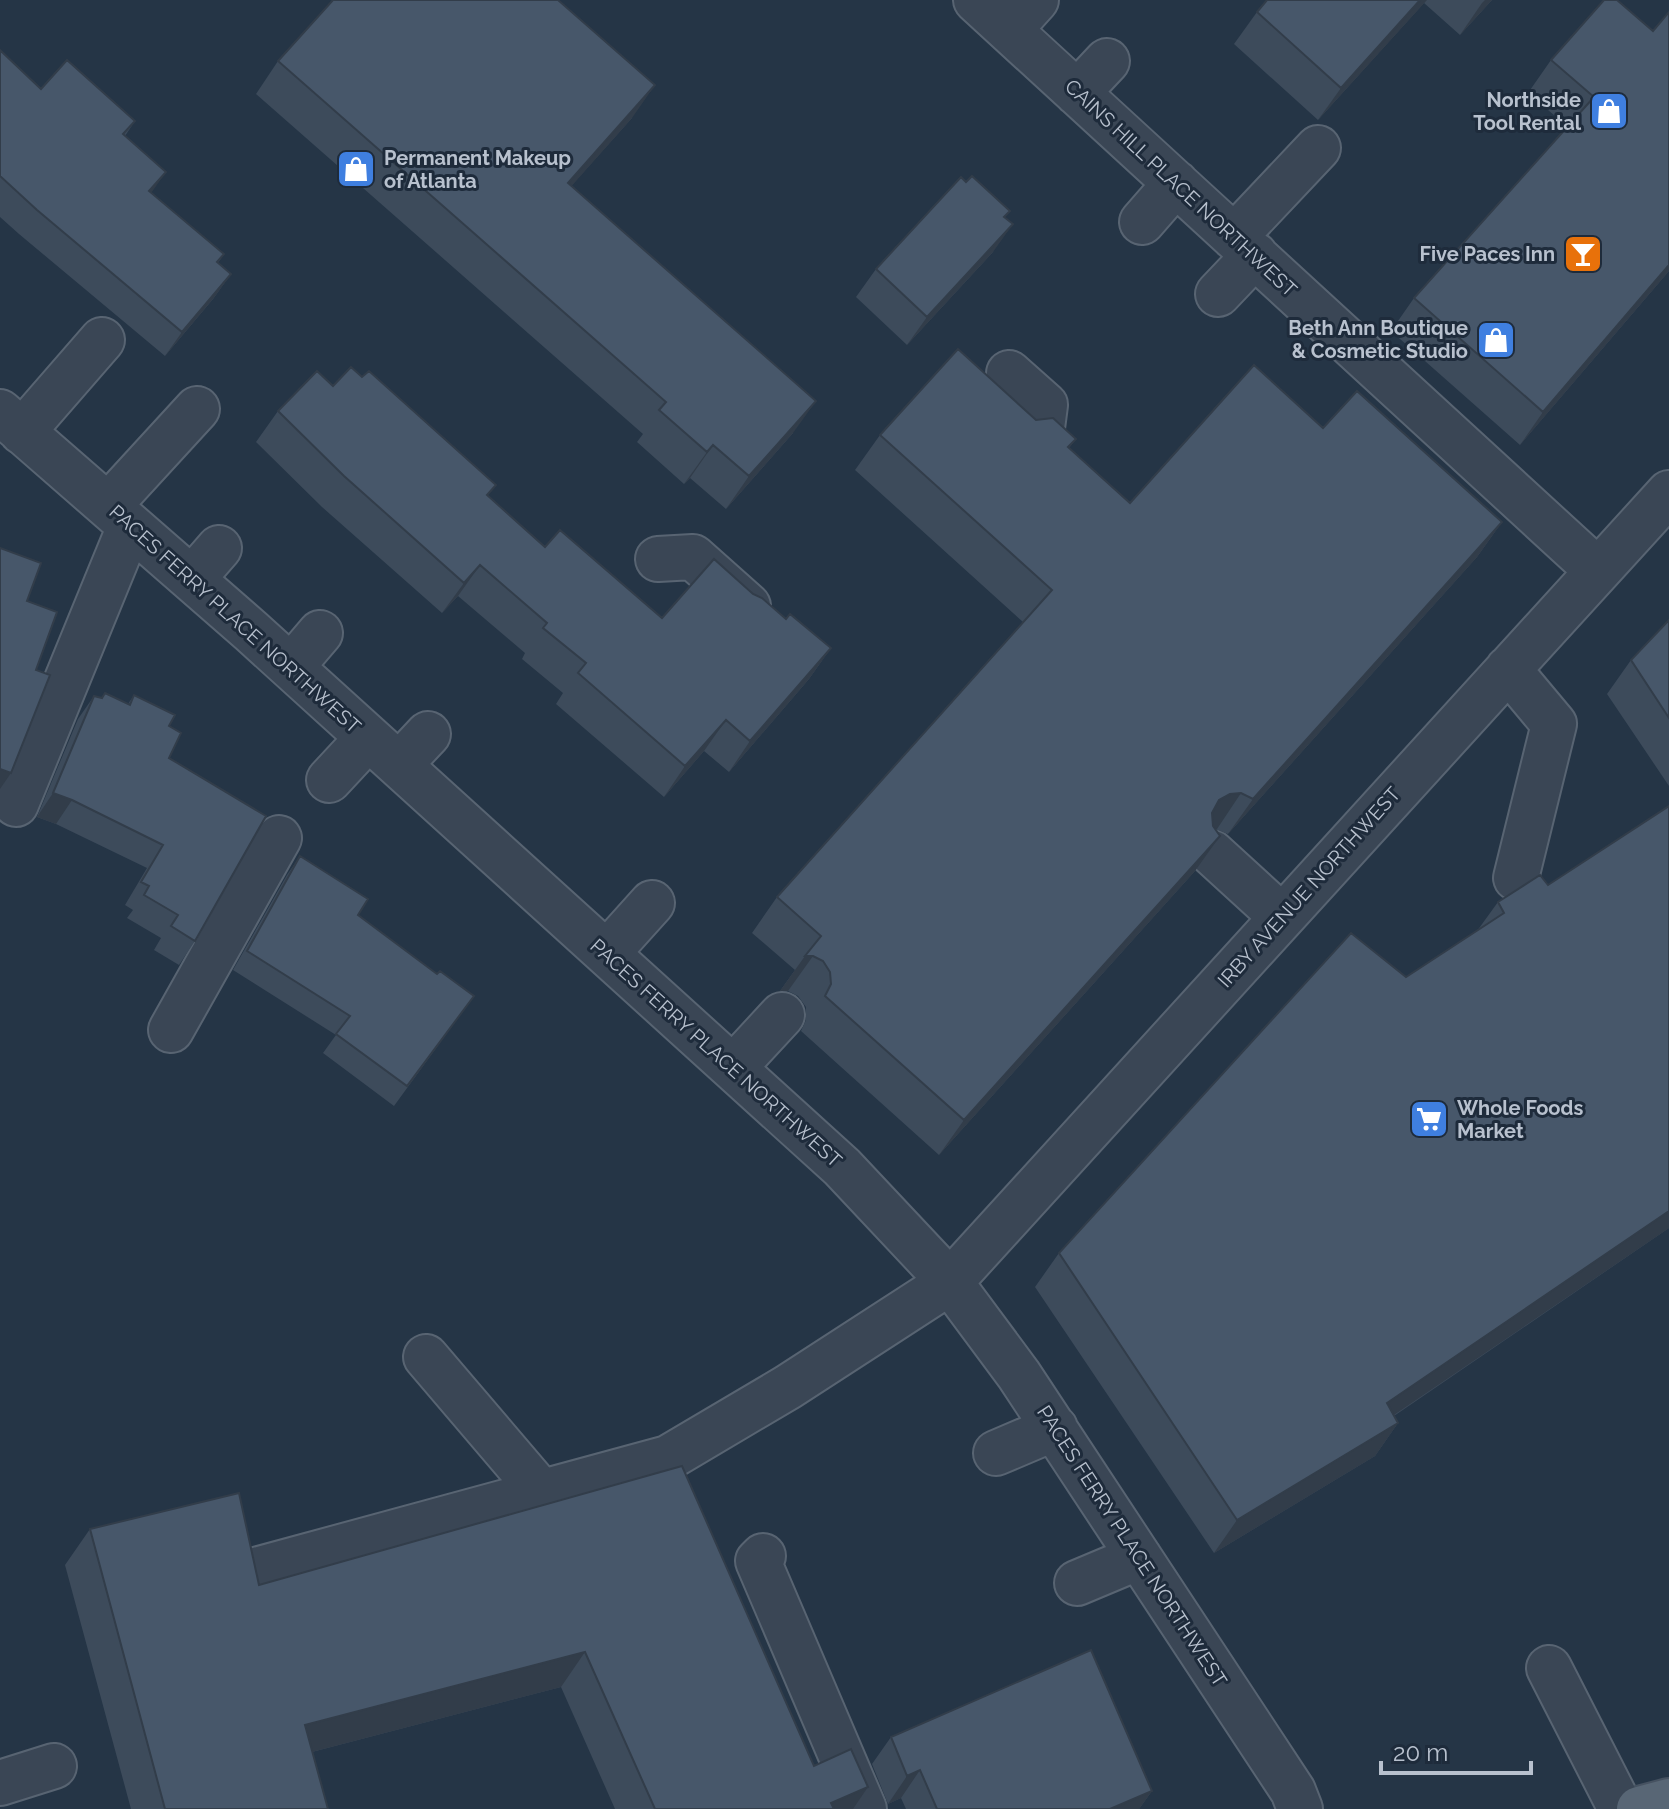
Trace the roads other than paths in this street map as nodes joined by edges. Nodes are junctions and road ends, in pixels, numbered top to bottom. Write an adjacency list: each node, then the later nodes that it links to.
1 (976, 0): 2 (street, CAINS HILL PLACE NORTHWEST)
2 (1022, 15): 4 (street, CAINS HILL PLACE NORTHWEST)
3 (1107, 61): 4 (street)
4 (1077, 93): 6 (street, CAINS HILL PLACE NORTHWEST)
5 (1318, 148): 8 (street)
6 (1176, 183): 7 (street); 8 (street, CAINS HILL PLACE NORTHWEST)
7 (1142, 222)
8 (1244, 246): 9 (street); 18 (street, CAINS HILL PLACE NORTHWEST)
9 (1218, 294)
10 (102, 340): 13 (street)
11 (1009, 373): 14 (street)
12 (197, 409): 16 (street)
13 (11, 422): 16 (street, PACES FERRY PLACE NORTHWEST)
14 (1042, 428)
15 (1669, 493): 18 (street, IRBY AVENUE NORTHWEST)
16 (119, 516): 21 (street, PACES FERRY PLACE NORTHWEST); 26 (street)
17 (658, 559): 19 (street)
18 (1598, 571): 22 (street, IRBY AVENUE NORTHWEST)
19 (748, 606)
20 (320, 633): 21 (street)
21 (291, 667): 24 (street, PACES FERRY PLACE NORTHWEST)
22 (1508, 669): 29 (street); 31 (street, IRBY AVENUE NORTHWEST)
23 (428, 734): 24 (street)
24 (384, 751): 25 (street); 32 (street, PACES FERRY PLACE NORTHWEST)
25 (329, 780)
26 (16, 804)
27 (279, 838): 34 (street)
28 (1212, 853): 31 (street)
29 (1516, 878)
30 (652, 903): 32 (street)
31 (1282, 917): 36 (street, IRBY AVENUE NORTHWEST)
32 (607, 953): 35 (street, PACES FERRY PLACE NORTHWEST)
33 (782, 1015): 35 (street)
34 (171, 1030)
35 (733, 1068): 36 (street, PACES FERRY PLACE NORTHWEST)
36 (950, 1282): 38 (street, PACES FERRY PLACE NORTHWEST); 40 (street, IRBY AVENUE NORTHWEST)
37 (426, 1357): 40 (street)
38 (1055, 1428): 39 (street); 42 (street, PACES FERRY PLACE NORTHWEST)
39 (996, 1453)
40 (542, 1493): 43 (street, IRBY AVENUE NORTHWEST)
41 (763, 1556): 49 (street)
42 (1139, 1557): 44 (street); 50 (street, PACES FERRY PLACE NORTHWEST)
43 (252, 1571)
44 (1077, 1583)
45 (1549, 1668): 48 (street)
46 (54, 1766): 47 (street)
47 (0, 1783)
48 (1647, 1807)
49 (864, 1809)
50 (1300, 1809)

